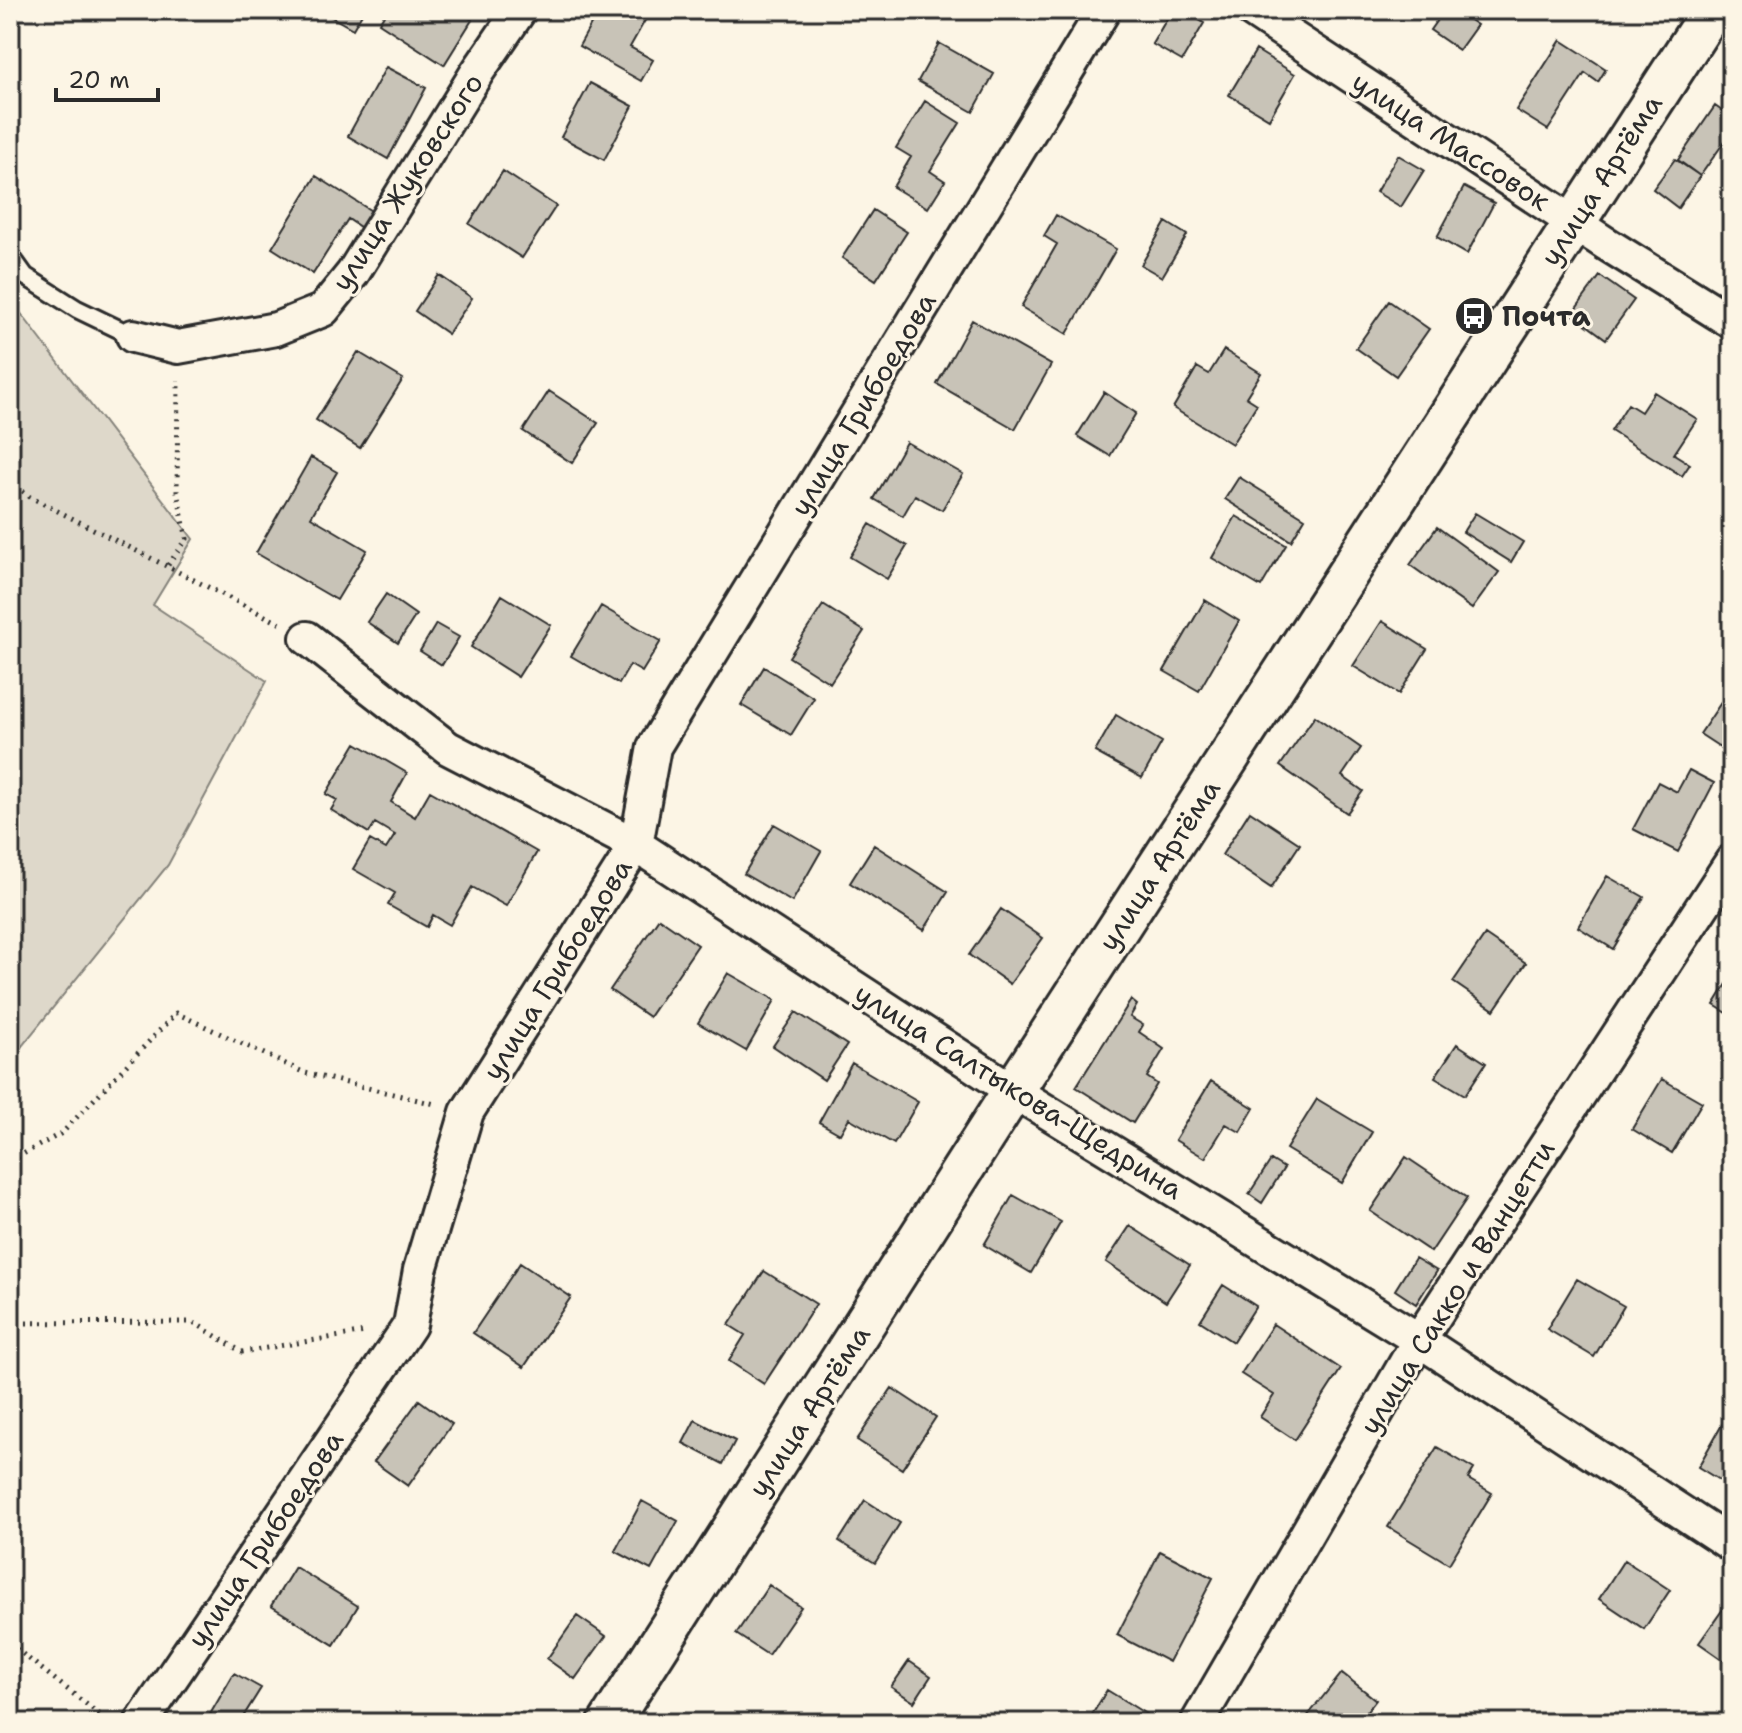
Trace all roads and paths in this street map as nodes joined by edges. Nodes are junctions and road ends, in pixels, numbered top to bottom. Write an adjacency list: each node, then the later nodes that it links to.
1 (520, 10): 9 (street, улица Жуковского)
2 (1104, 10): 13 (street, улица Грибоедова)
3 (1251, 10): 5 (street, улица Массовок)
4 (1712, 10): 5 (street, улица Артёма)
5 (1574, 222): 7 (street, улица Массовок); 15 (street, улица Артёма)
6 (10, 255): 8 (lane)
7 (1732, 322)
8 (133, 336): 9 (street, улица Жуковского)
9 (178, 347): 11 (path)
10 (10, 481): 11 (path)
11 (168, 565): 12 (path)
12 (307, 638): 13 (street, улица Салтыкова-Щедрина)
13 (636, 845): 15 (street, улица Салтыкова-Щедрина); 16 (street, улица Грибоедова)
14 (1732, 861): 20 (street, улица Сакко и Ванцетти)
15 (1013, 1091): 20 (street, улица Салтыкова-Щедрина); 25 (street, улица Артёма)
16 (467, 1112): 17 (path); 19 (street, улица Грибоедова)
17 (10, 1161)
18 (10, 1323): 19 (path)
19 (410, 1325): 24 (street, улица Грибоедова)
20 (1419, 1340): 21 (street, улица Салтыкова-Щедрина); 26 (street, улица Сакко и Ванцетти)
21 (1732, 1545)
22 (10, 1644): 23 (path)
23 (110, 1723)
24 (141, 1723)
25 (609, 1723)
26 (1197, 1723)

